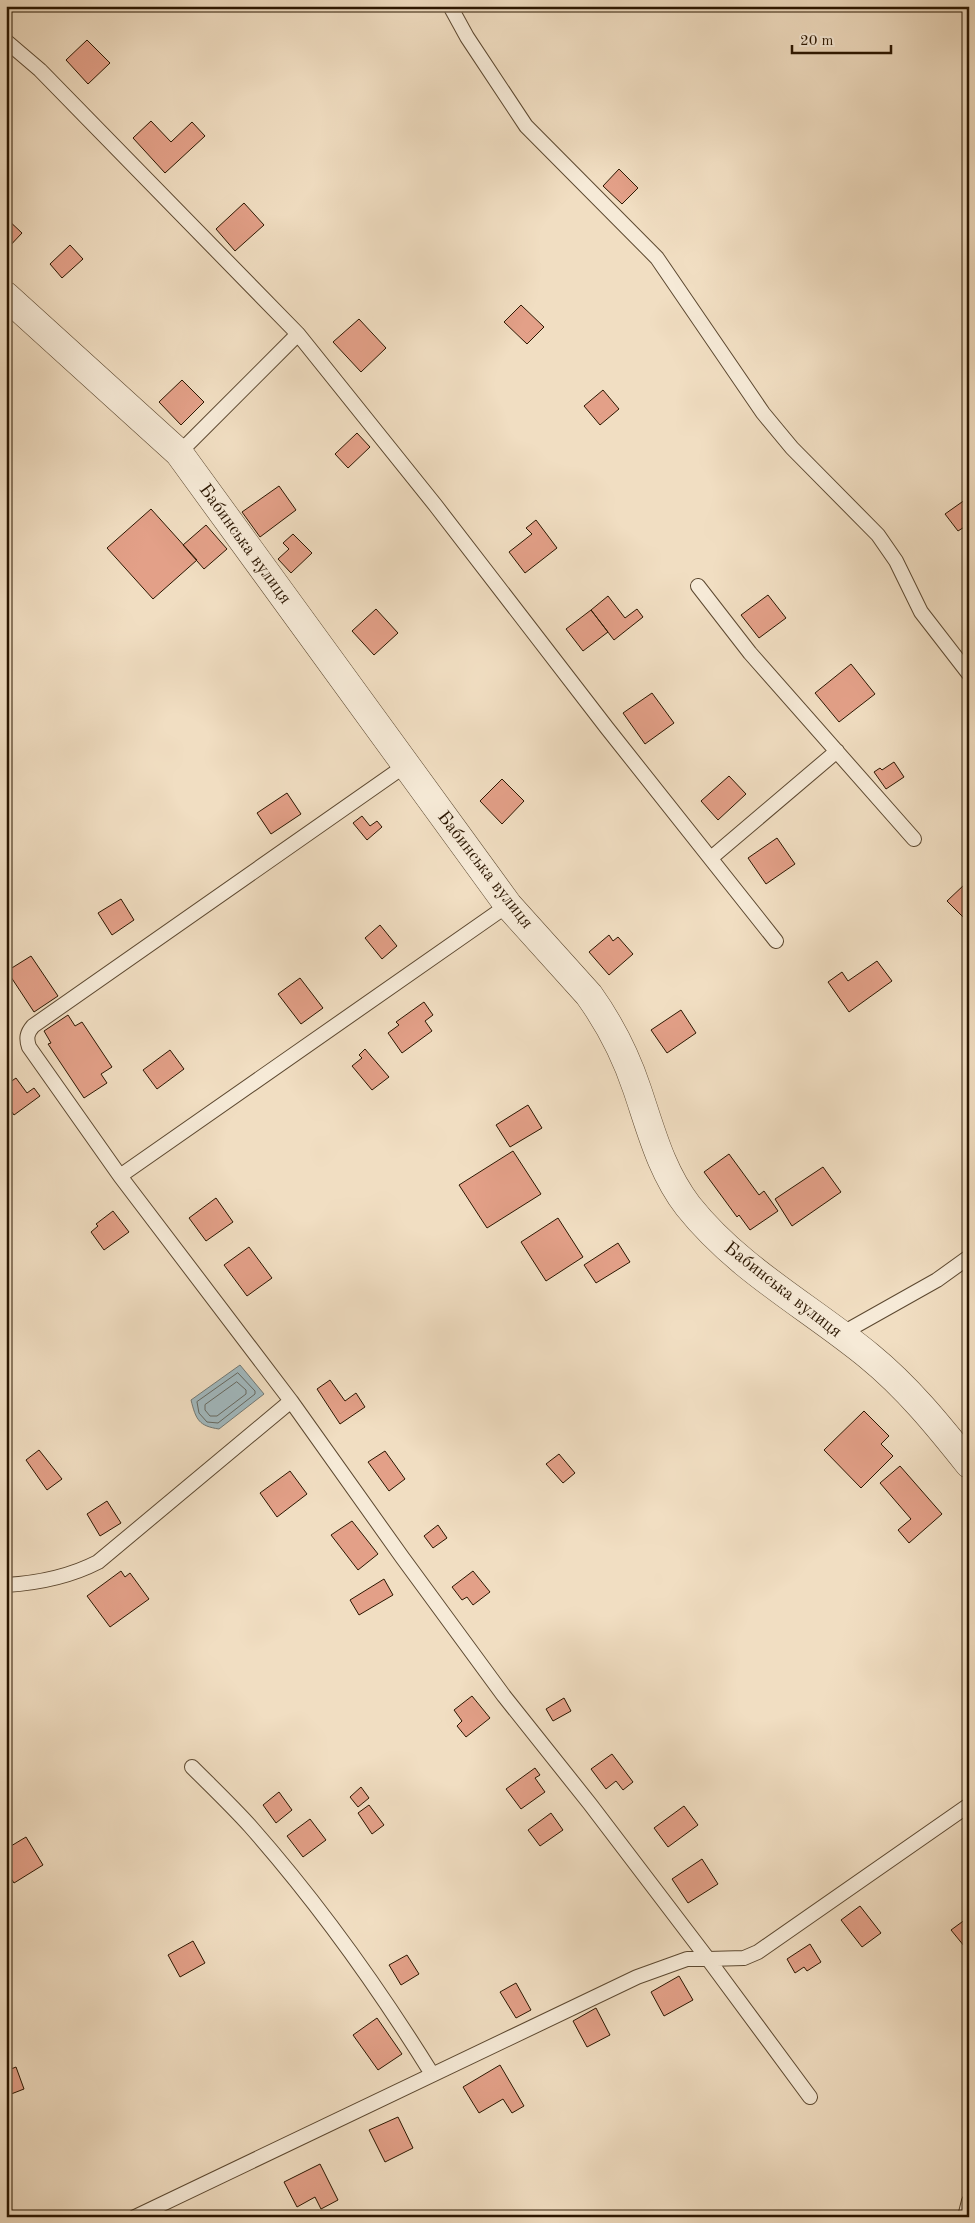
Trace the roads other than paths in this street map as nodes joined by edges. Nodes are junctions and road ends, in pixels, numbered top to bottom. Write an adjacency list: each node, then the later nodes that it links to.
1 (450, 6): 7 (lane)
2 (6, 41): 4 (lane)
3 (6, 296): 5 (street, Бабинська вулиця)
4 (298, 334): 5 (lane); 11 (lane)
5 (179, 453): 9 (street, Бабинська вулиця)
6 (698, 586): 8 (lane)
7 (969, 674)
8 (837, 751): 10 (lane); 11 (lane)
9 (406, 765): 12 (street, Бабинська вулиця); 14 (lane)
10 (914, 839)
11 (711, 858): 13 (lane)
12 (508, 905): 14 (lane); 16 (street, Бабинська вулиця)
13 (776, 941)
14 (120, 1176): 17 (lane)
15 (969, 1257): 16 (lane)
16 (841, 1334): 18 (street, Бабинська вулиця)
17 (291, 1401): 19 (lane); 22 (lane)
18 (969, 1464)
19 (6, 1584)
20 (192, 1767): 23 (lane)
21 (969, 1805): 22 (lane)
22 (708, 1959): 23 (lane); 24 (lane)
23 (432, 2074): 26 (lane)
24 (810, 2097)
25 (969, 2201): 27 (lane)
26 (135, 2217)
27 (965, 2217)

